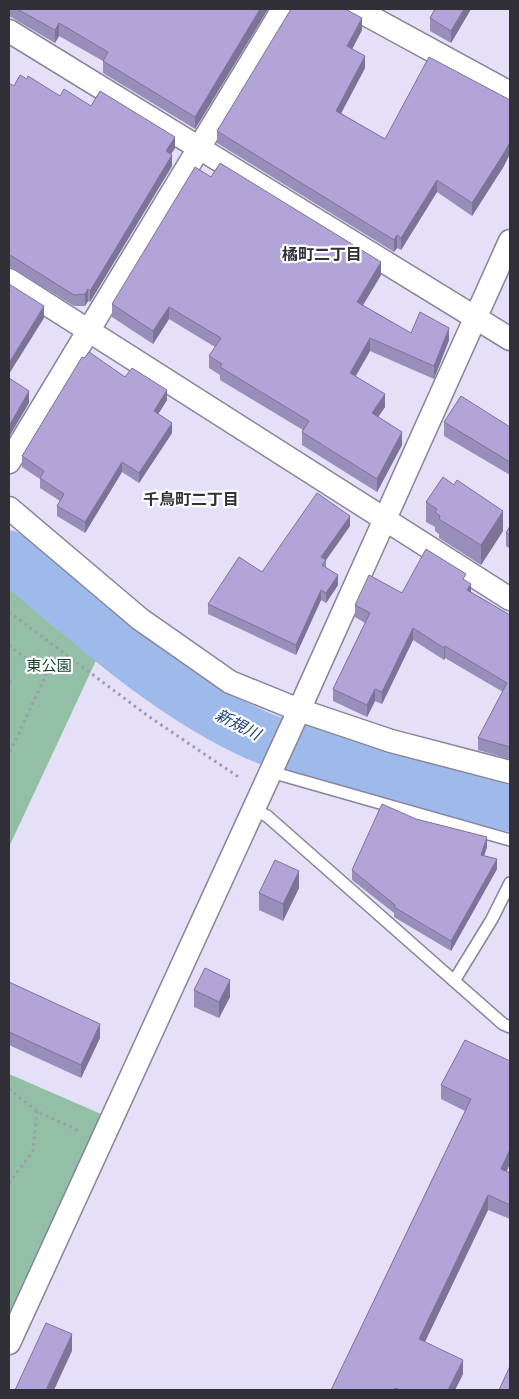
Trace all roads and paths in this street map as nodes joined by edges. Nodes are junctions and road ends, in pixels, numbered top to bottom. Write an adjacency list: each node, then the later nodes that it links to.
1 (283, 9): 5 (street)
2 (356, 9): 4 (street)
3 (9, 31): 5 (street)
4 (510, 93)
5 (199, 150): 8 (street); 9 (street)
6 (510, 241): 8 (street)
7 (9, 280): 9 (street)
8 (475, 317): 10 (street); 13 (street)
9 (89, 330): 11 (street); 13 (street)
10 (510, 339)
11 (9, 462)
12 (9, 508): 17 (street)
13 (385, 518): 14 (street); 17 (street)
14 (510, 599)
15 (9, 612): 21 (path)
16 (9, 645): 18 (path)
17 (297, 715): 19 (street); 20 (street)
18 (9, 754)
19 (272, 769): 21 (street); 22 (lane)
20 (510, 772)
21 (257, 801): 24 (lane); 28 (street)
22 (510, 840)
23 (510, 884): 24 (lane)
24 (454, 981): 25 (lane)
25 (510, 1027)
26 (9, 1089): 27 (path)
27 (37, 1111): 28 (path); 29 (path)
28 (101, 1142): 30 (street)
29 (9, 1183)
30 (9, 1342)

